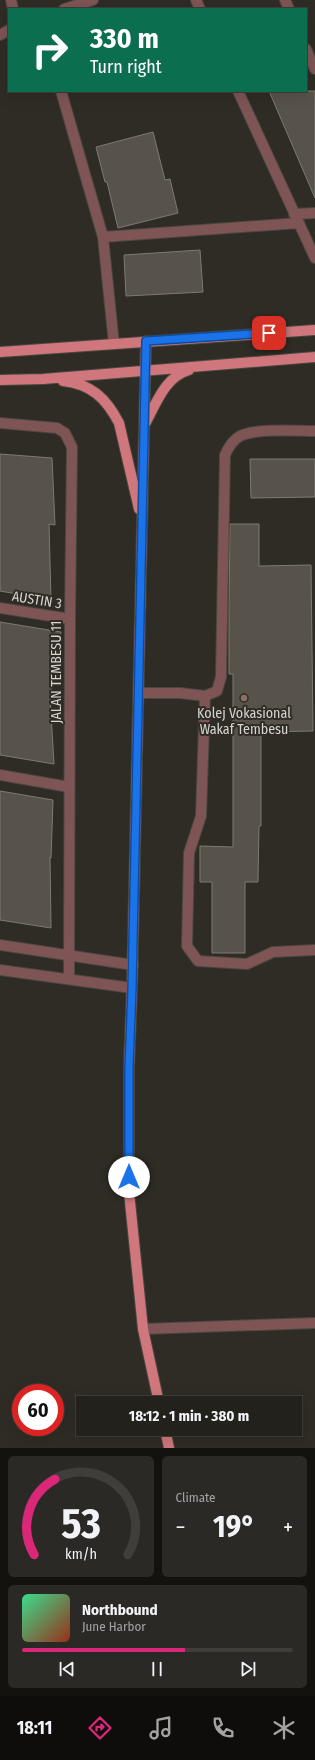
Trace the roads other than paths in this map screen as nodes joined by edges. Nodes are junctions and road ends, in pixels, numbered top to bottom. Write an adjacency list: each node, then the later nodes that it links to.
1 (93, 0): 2 (street)
2 (67, 8)
3 (307, 50): 4 (street)
4 (315, 69)
5 (61, 92): 10 (street)
6 (238, 92): 8 (street)
7 (315, 213): 8 (street)
8 (294, 214): 9 (street)
9 (299, 223): 10 (street); 11 (street)
10 (103, 237): 14 (street)
11 (315, 258)
12 (315, 330): 13 (main road)
13 (146, 341): 14 (main road); 18 (main road)
14 (114, 344): 15 (main road)
15 (0, 352)
16 (315, 357): 17 (main road)
17 (204, 366): 18 (main road); 22 (main road)
18 (146, 370): 19 (main road); 22 (main road)
19 (43, 379): 20 (main road); 24 (main road)
20 (0, 380)
21 (0, 423): 26 (street, JALAN TEMBESU 11)
22 (145, 424): 24 (main road)
23 (315, 431): 28 (street)
24 (142, 524): 27 (main road)
25 (0, 608): 26 (street, AUSTIN 3)
26 (70, 619): 30 (street, JALAN TEMBESU 11)
27 (139, 693): 28 (street); 34 (main road)
28 (206, 696): 32 (street)
29 (0, 775): 30 (street)
30 (69, 787): 33 (street, JALAN TEMBESU 11)
31 (0, 945): 33 (street)
32 (315, 950)
33 (69, 955): 34 (street); 36 (street, JALAN TEMBESU 11)
34 (132, 965): 37 (main road)
35 (0, 970): 36 (street)
36 (69, 980): 37 (street)
37 (132, 988): 39 (main road)
38 (315, 1323): 39 (street)
39 (143, 1329): 40 (main road)
40 (157, 1396)
41 (166, 1436): 42 (main road)
42 (169, 1448)

